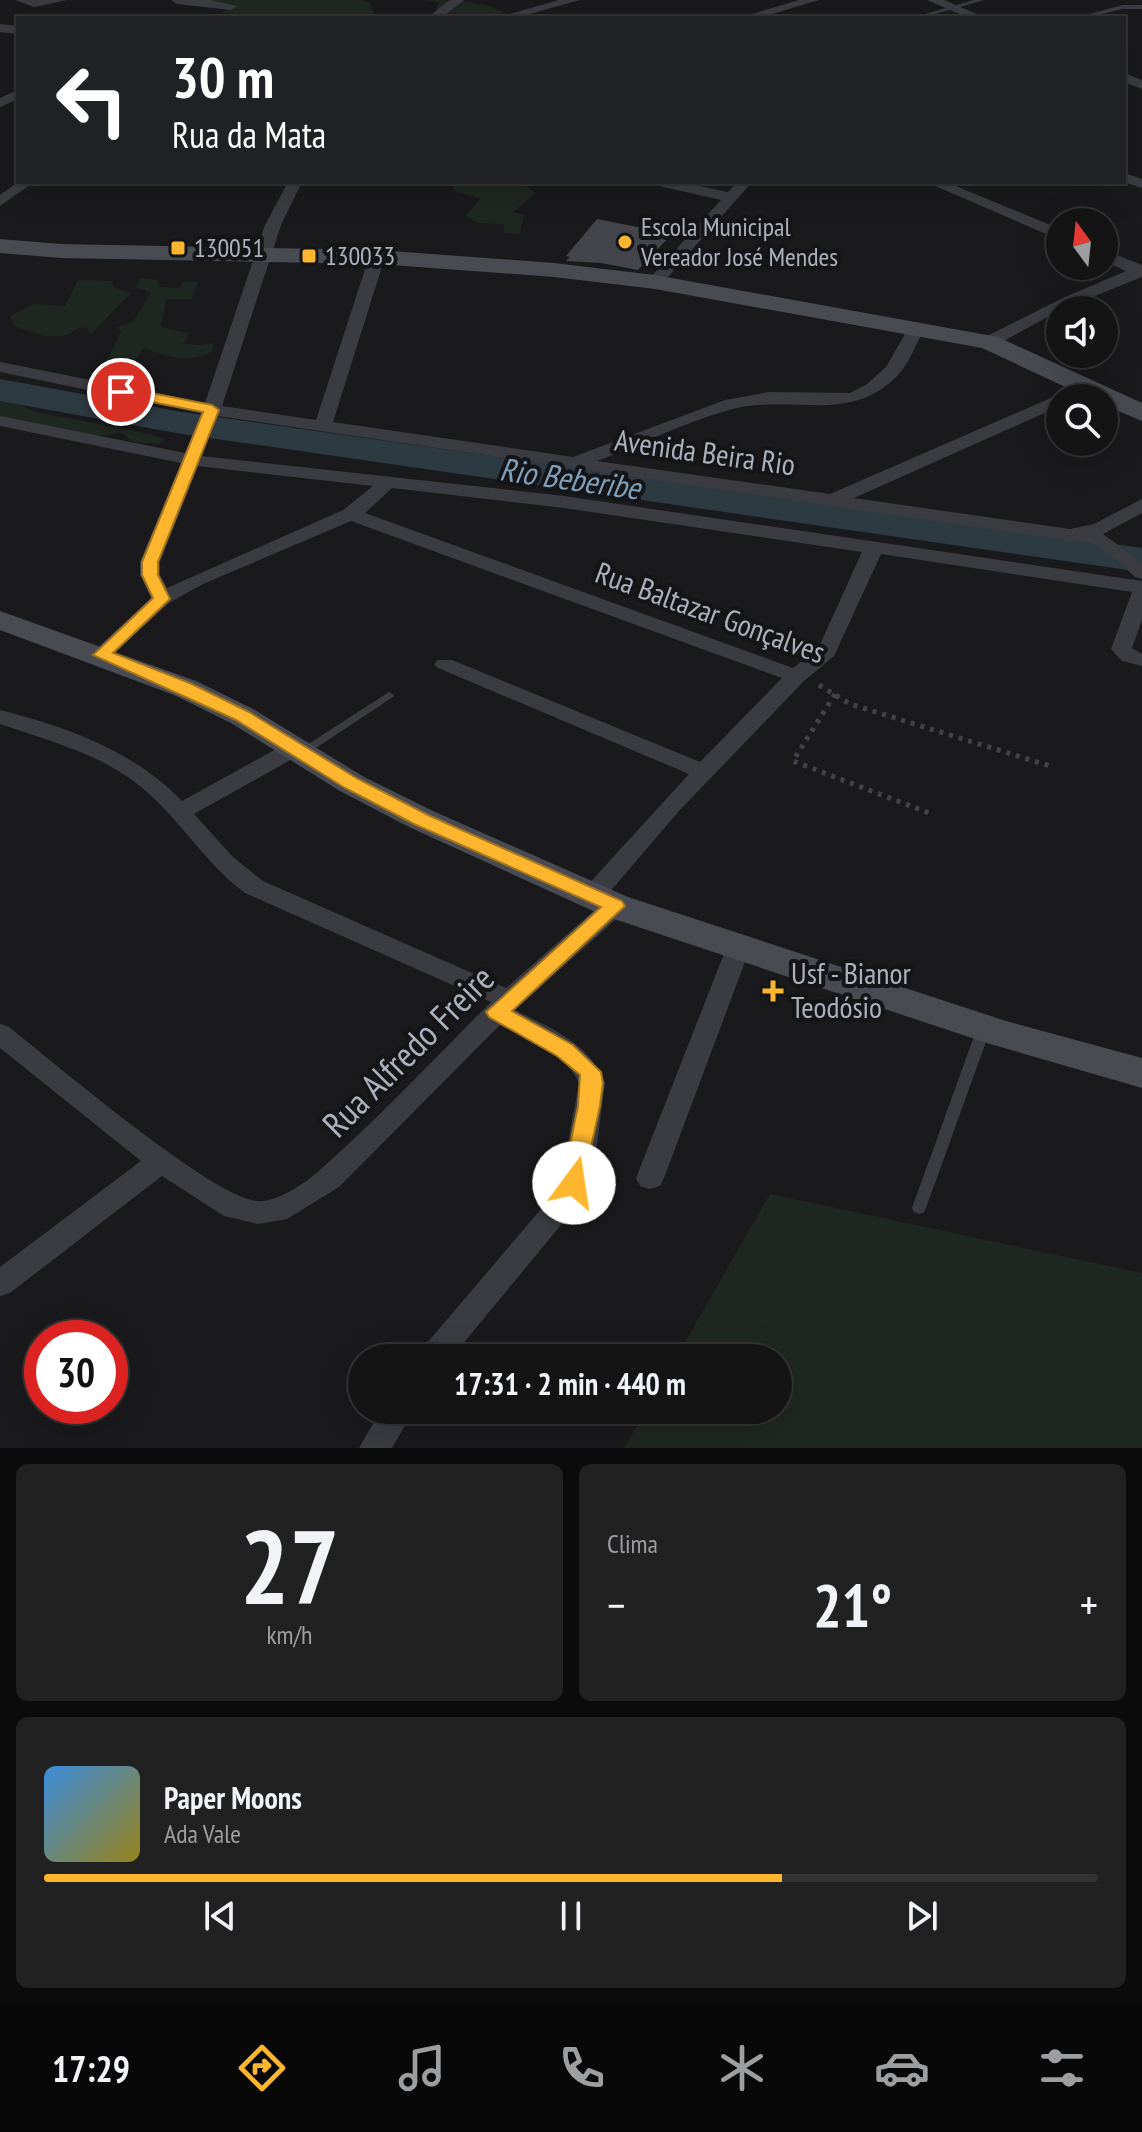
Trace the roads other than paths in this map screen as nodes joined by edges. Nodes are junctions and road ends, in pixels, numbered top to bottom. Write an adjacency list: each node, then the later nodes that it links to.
1 (21, 0): 2 (street)
2 (61, 0)
3 (177, 0): 12 (street)
4 (458, 0): 13 (street)
5 (574, 0): 11 (street)
6 (813, 0): 14 (street)
7 (933, 0): 10 (street)
8 (981, 0): 10 (lane)
9 (1142, 7): 17 (lane)
10 (953, 8): 15 (lane); 16 (street)
11 (512, 15)
12 (218, 16)
13 (436, 16)
14 (753, 16)
15 (922, 16)
16 (975, 16)
17 (1085, 16)
18 (15, 88): 19 (street)
19 (0, 103)
20 (24, 184): 26 (street)
21 (294, 184): 29 (street)
22 (669, 184): 25 (street)
23 (743, 184): 25 (street)
24 (938, 184): 27 (street)
25 (730, 197): 33 (street)
26 (0, 202)
27 (1046, 229)
28 (0, 246): 29 (street)
29 (265, 253): 30 (street); 41 (street)
30 (377, 257): 33 (street); 43 (street)
31 (1118, 261): 32 (street)
32 (1141, 271): 35 (street)
33 (655, 282): 34 (street)
34 (917, 327): 35 (street); 45 (street)
35 (989, 342): 37 (street)
36 (0, 367): 41 (street, Avenida Beira Rio)
37 (1080, 384)
38 (1118, 402): 40 (street)
39 (1046, 405): 47 (street)
40 (1142, 413)
41 (209, 414): 43 (street, Avenida Beira Rio); 44 (street)
42 (0, 421): 44 (street)
43 (323, 426): 45 (street, Avenida Beira Rio)
44 (193, 454): 46 (street); 54 (street)
45 (576, 462): 47 (street, Avenida Beira Rio)
46 (389, 481): 49 (street); 51 (street)
47 (833, 500): 50 (street, Avenida Beira Rio)
48 (1142, 505): 50 (street)
49 (350, 514): 54 (street); 59 (street, Rua Baltazar Gonçalves)
50 (1084, 534): 52 (street, Avenida Beira Rio)
51 (874, 547): 53 (street); 59 (street, Rua Alfredo Freire)
52 (1142, 573)
53 (1142, 590): 57 (street)
54 (162, 599): 56 (street)
55 (0, 620): 56 (street)
56 (101, 655): 62 (street)
57 (1142, 660)
58 (445, 664): 63 (street)
59 (796, 676): 63 (street, Rua Alfredo Freire)
60 (389, 695): 62 (lane)
61 (0, 717): 64 (street)
62 (299, 751): 64 (street); 65 (street)
63 (704, 772): 65 (street, Rua Alfredo Freire)
64 (179, 813): 67 (street)
65 (604, 900): 66 (street); 67 (street, Rua Alfredo Freire)
66 (739, 946): 68 (street); 72 (street)
67 (503, 1006): 71 (street, Rua Alfredo Freire); 75 (street)
68 (985, 1028): 70 (street); 73 (lane)
69 (0, 1034): 71 (street)
70 (1142, 1073)
71 (161, 1161): 74 (street)
72 (650, 1178)
73 (919, 1208)
74 (1, 1281)
75 (445, 1344)
76 (390, 1424): 77 (street)
77 (375, 1448)

